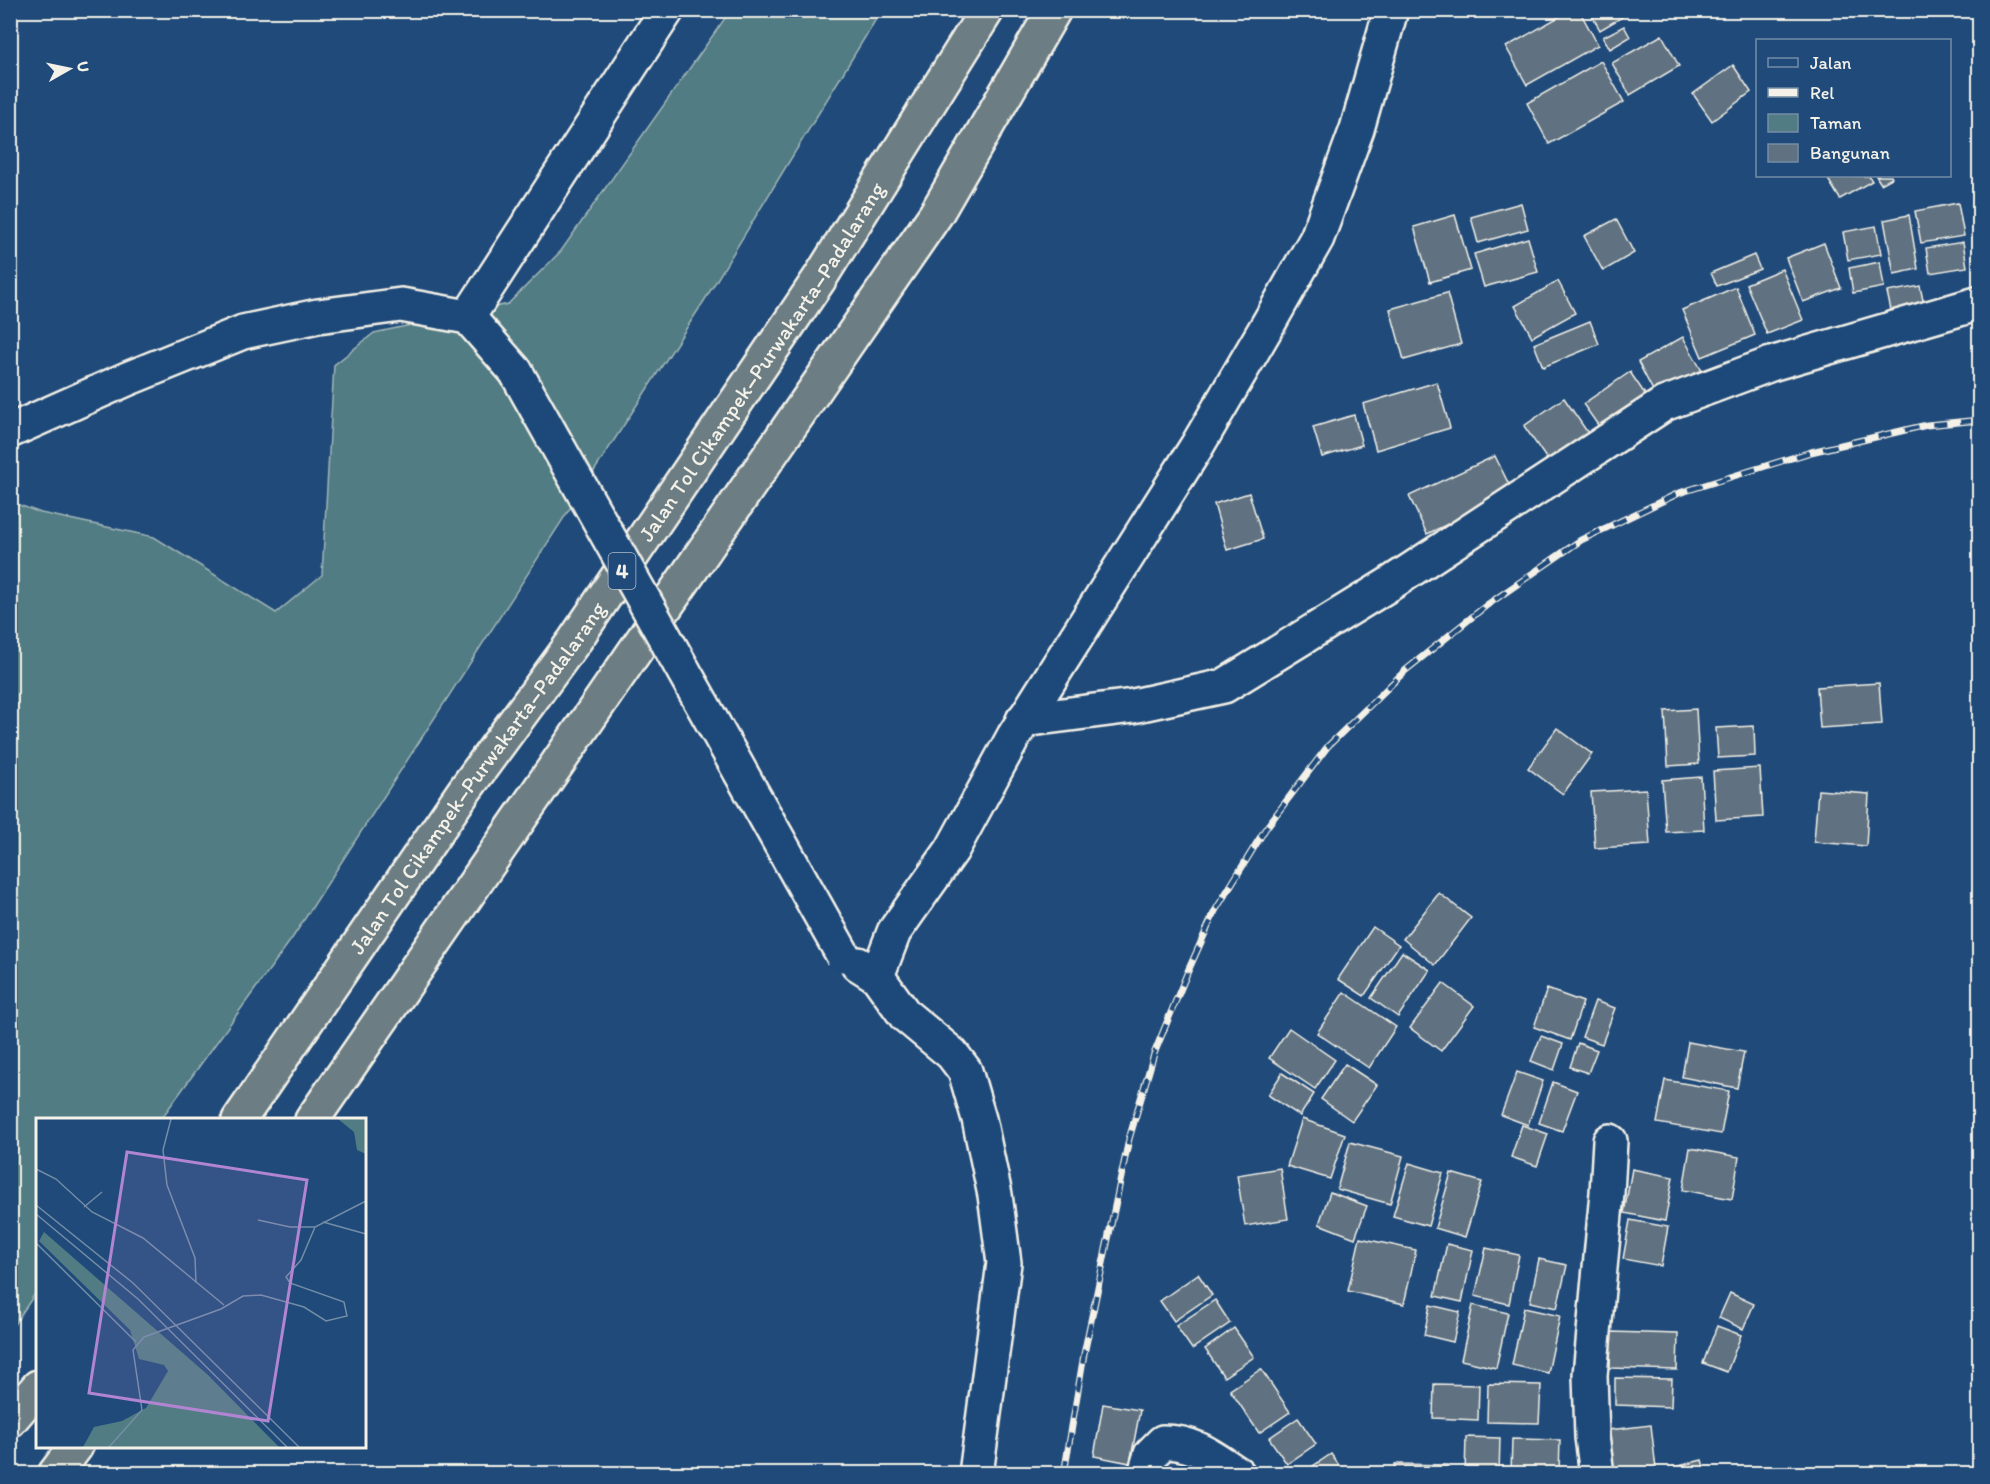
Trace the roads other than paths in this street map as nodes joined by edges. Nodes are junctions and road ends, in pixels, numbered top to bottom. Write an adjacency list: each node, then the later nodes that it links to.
1 (667, 10): 6 (street)
2 (987, 10): 10 (highway, Jalan Tol Cikampek–Purwakarta–Padalarang / 4)
3 (1054, 10): 11 (highway)
4 (1391, 10): 8 (street)
5 (1980, 303): 8 (street)
6 (468, 317): 7 (street); 9 (street, bridge)
7 (10, 431)
8 (1023, 720): 9 (street)
9 (877, 976): 17 (street)
10 (240, 1118)
11 (313, 1118)
12 (1610, 1141): 20 (street)
13 (36, 1389): 14 (highway)
14 (10, 1420)
15 (74, 1448): 16 (highway)
16 (55, 1473)
17 (976, 1473)
18 (1145, 1473): 19 (street)
19 (1238, 1473)
20 (1597, 1473)

